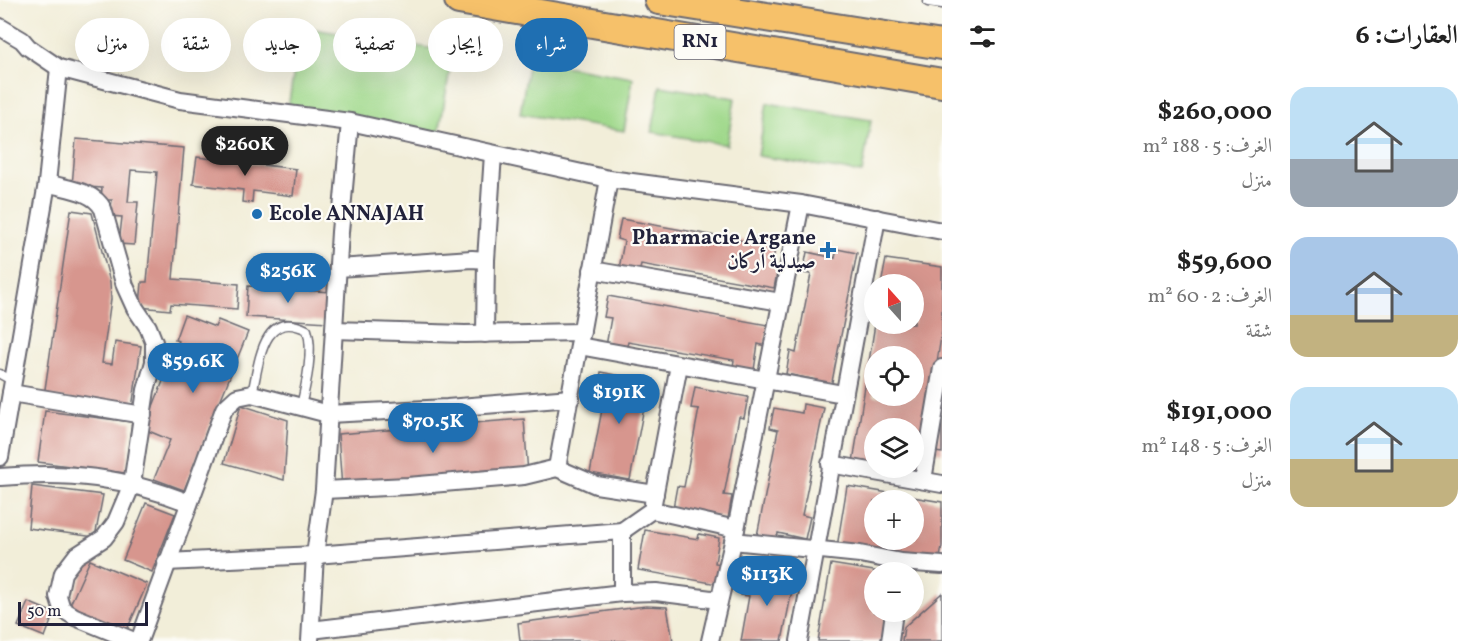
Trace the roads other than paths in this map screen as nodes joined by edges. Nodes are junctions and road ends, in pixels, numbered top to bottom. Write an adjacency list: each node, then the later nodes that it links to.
1 (459, 0): 8 (highway, RN1)
2 (659, 0): 6 (highway, RN1)
3 (928, 2): 4 (lane)
4 (942, 4)
5 (0, 27): 7 (street)
6 (942, 45)
7 (59, 68): 9 (street); 12 (street)
8 (942, 84)
9 (350, 122): 10 (street); 17 (street)
10 (493, 154): 11 (street); 16 (street)
11 (609, 179): 13 (street); 18 (street)
12 (47, 183): 26 (street); 32 (street)
13 (801, 204): 14 (street); 19 (street)
14 (877, 218): 15 (street); 28 (street)
15 (942, 231)
16 (486, 260): 17 (street); 21 (street)
17 (338, 268): 20 (street)
18 (591, 270): 19 (street); 22 (street)
19 (781, 302): 25 (street)
20 (334, 330): 21 (street); 31 (street)
21 (485, 334): 22 (street)
22 (581, 339): 23 (street); 29 (street)
23 (679, 365): 25 (street); 41 (street)
24 (942, 368): 37 (street)
25 (766, 381): 28 (street); 44 (street)
26 (8, 383): 32 (street); 33 (street)
27 (252, 394): 30 (street); 30 (lane); 42 (street)
28 (843, 394): 34 (street)
29 (571, 398): 31 (street); 35 (street)
30 (301, 406): 31 (street)
31 (328, 414): 40 (street)
32 (143, 415): 38 (street)
33 (0, 457)
34 (830, 464): 37 (street); 45 (street)
35 (557, 468): 40 (street); 41 (street)
36 (0, 477): 38 (street)
37 (923, 480): 39 (street)
38 (132, 484): 42 (street); 55 (street)
39 (942, 484)
40 (324, 490): 46 (street)
41 (653, 502): 43 (street); 44 (street)
42 (189, 503): 47 (street)
43 (622, 531): 46 (street); 51 (street)
44 (734, 535): 45 (street); 52 (street)
45 (814, 550): 48 (street); 57 (street)
46 (315, 555): 47 (street); 54 (street)
47 (166, 562): 55 (street)
48 (883, 562)
49 (942, 566): 50 (street)
50 (924, 567)
51 (622, 594): 52 (street); 54 (street)
52 (719, 600): 56 (street)
53 (893, 622): 58 (street)
54 (311, 635)
55 (136, 641)
56 (710, 641)
57 (799, 641)
58 (890, 641)

